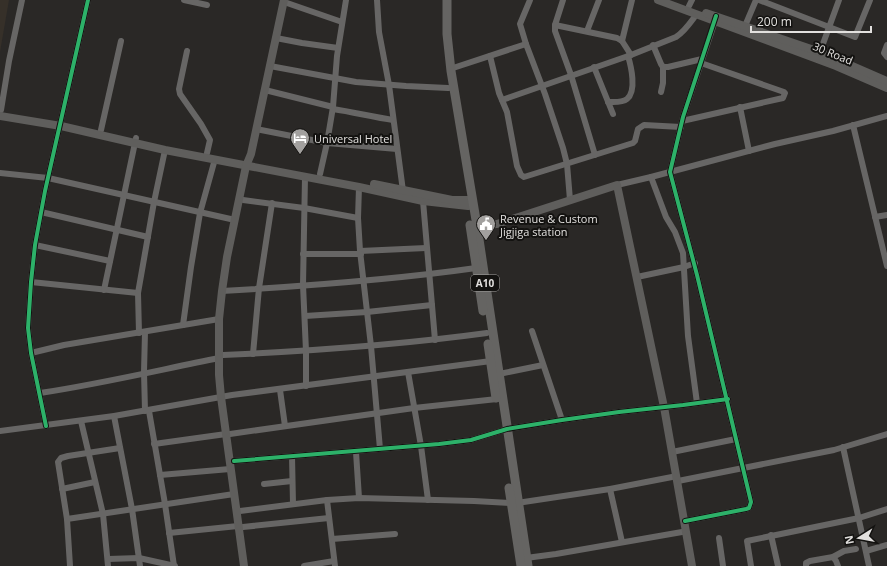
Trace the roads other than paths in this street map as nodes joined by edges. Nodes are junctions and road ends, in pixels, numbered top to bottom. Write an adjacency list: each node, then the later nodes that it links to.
1 (22, 0): 57 (street)
2 (88, 0): 61 (street)
3 (184, 0): 19 (street)
4 (346, 0): 22 (street)
5 (377, 0): 47 (street)
6 (442, 0): 49 (highway, A10)
7 (447, 0): 43 (highway, A10)
8 (530, 0): 30 (street)
9 (563, 0): 23 (street)
10 (599, 0): 26 (street)
11 (632, 0): 29 (street)
12 (658, 0): 20 (main road, 30 Road)
13 (673, 0): 18 (main road, 30 Road)
14 (758, 0): 24 (street); 25 (street)
15 (839, 0): 25 (street)
16 (870, 0): 25 (street)
17 (284, 1): 22 (street); 27 (main road)
18 (691, 3): 21 (main road, 30 Road)
19 (207, 5)
20 (696, 15): 21 (main road, 30 Road); 31 (street)
21 (715, 19): 24 (main road, 30 Road); 39 (street); 50 (main road, 30 Road)
22 (342, 22): 33 (street)
23 (555, 25): 26 (street); 44 (street)
24 (745, 26): 35 (main road, 30 Road)
25 (829, 27): 35 (street)
26 (587, 31): 29 (street)
27 (276, 38): 33 (street); 40 (main road)
28 (121, 41): 65 (street)
29 (622, 41): 36 (street)
30 (526, 44): 37 (street); 48 (street)
31 (653, 45): 36 (street); 42 (street)
32 (887, 45): 38 (street)
33 (338, 48): 45 (street)
34 (187, 51): 71 (street)
35 (820, 52): 46 (main road, 30 Road)
36 (630, 55): 41 (street); 54 (street)
37 (490, 56): 43 (street); 53 (street)
38 (887, 57)
39 (702, 61): 42 (street); 55 (street); 62 (street)
40 (270, 66): 45 (street); 51 (main road)
41 (594, 67): 44 (street); 54 (street)
42 (663, 67): 52 (street)
43 (450, 69): 91 (highway, A10)
44 (571, 75): 48 (street); 72 (street)
45 (335, 78): 47 (street); 56 (street)
46 (887, 80)
47 (388, 85): 49 (street); 60 (street)
48 (542, 85): 53 (street); 75 (street)
49 (448, 88): 91 (highway, A10)
50 (887, 88)
51 (264, 90): 56 (street); 64 (main road)
52 (661, 92)
53 (502, 100): 75 (street)
54 (608, 102): 58 (street)
55 (740, 107): 62 (street); 70 (street)
56 (333, 108): 60 (street); 67 (street)
57 (0, 112): 61 (main road)
58 (613, 114)
59 (887, 116): 63 (street)
60 (393, 120): 68 (street)
61 (61, 124): 65 (main road); 66 (main road); 81 (street)
62 (682, 124): 72 (street); 76 (street)
63 (853, 125): 70 (street); 96 (street)
64 (256, 129): 67 (street); 74 (main road)
65 (101, 130): 66 (main road)
66 (136, 141): 69 (main road); 71 (main road); 85 (street)
67 (327, 143): 68 (street); 78 (street)
68 (397, 149): 84 (street)
69 (165, 150): 73 (main road); 89 (street)
70 (749, 151): 76 (street)
71 (208, 153): 74 (main road)
72 (595, 155): 75 (street)
73 (215, 159): 74 (main road); 94 (street)
74 (249, 162): 78 (main road); 79 (main road); 86 (main road); 98 (main road)
75 (567, 164): 87 (street)
76 (670, 172): 80 (street); 107 (street)
77 (0, 173): 81 (street)
78 (320, 174): 84 (main road)
79 (305, 177): 83 (main road); 92 (street)
80 (651, 177): 82 (street); 109 (street)
81 (48, 178): 85 (street); 93 (street)
82 (614, 186): 87 (main road); 112 (main road); 148 (main road)
83 (359, 187): 88 (main road); 97 (street)
84 (403, 190): 91 (main road)
85 (123, 194): 89 (street); 100 (street)
86 (243, 200): 90 (street); 118 (main road)
87 (570, 200): 99 (main road)
88 (423, 201): 91 (main road); 103 (street)
89 (154, 202): 94 (street); 101 (street)
90 (272, 203): 92 (street); 116 (street)
91 (469, 203): 99 (highway, A10)
92 (304, 208): 97 (street); 105 (street)
93 (41, 212): 100 (street); 102 (street)
94 (200, 213): 98 (street); 124 (street)
95 (887, 214): 96 (street)
96 (875, 217): 108 (street)
97 (358, 218): 104 (street)
98 (235, 220): 118 (main road)
99 (473, 226): 110 (highway, A10); 138 (highway, A10)
100 (116, 230): 101 (street); 106 (street)
101 (148, 236): 119 (street)
102 (35, 245): 106 (street); 114 (street)
103 (426, 248): 104 (street); 111 (street)
104 (361, 252): 105 (street); 113 (street)
105 (303, 254): 115 (street)
106 (110, 261): 117 (street)
107 (695, 263): 109 (street); 144 (street)
108 (887, 266)
109 (684, 267): 112 (street); 146 (street)
110 (476, 268): 111 (street); 127 (highway, A10)
111 (430, 274): 113 (street); 120 (street)
112 (637, 277): 148 (main road)
113 (364, 280): 115 (street); 121 (street)
114 (31, 282): 117 (street); 131 (street)
115 (303, 284): 116 (street); 122 (street)
116 (259, 288): 118 (street); 132 (street)
117 (104, 290): 119 (street)
118 (224, 290): 123 (main road); 133 (main road)
119 (138, 293): 126 (street)
120 (432, 305): 121 (street); 128 (street)
121 (367, 312): 122 (street); 129 (street)
122 (305, 316): 130 (street)
123 (219, 319): 124 (street); 133 (main road)
124 (183, 325): 126 (street)
125 (532, 331): 135 (street)
126 (142, 332): 131 (street); 136 (street)
127 (487, 333): 128 (street); 134 (highway, A10)
128 (435, 340): 129 (street)
129 (372, 346): 130 (street); 139 (street)
130 (306, 351): 132 (street); 140 (street)
131 (31, 353): 142 (street)
132 (253, 354): 133 (street)
133 (221, 357): 136 (street); 143 (main road)
134 (491, 361): 137 (street); 145 (highway, A10)
135 (543, 365): 138 (street); 152 (street)
136 (144, 372): 142 (street); 149 (street)
137 (408, 372): 139 (street); 147 (street)
138 (499, 374): 156 (highway, A10)
139 (374, 377): 140 (street); 150 (street)
140 (306, 386): 141 (street)
141 (280, 390): 143 (street); 155 (street)
142 (40, 393): 154 (street)
143 (223, 397): 149 (street); 158 (main road)
144 (728, 398): 146 (street); 160 (street)
145 (497, 399): 147 (street); 156 (highway, A10)
146 (697, 403): 148 (street)
147 (414, 408): 150 (street); 162 (street)
148 (662, 408): 152 (street); 167 (main road); 173 (main road)
149 (147, 411): 151 (street); 161 (street)
150 (377, 413): 155 (street); 165 (street)
151 (114, 416): 153 (street); 164 (street)
152 (562, 420): 156 (street)
153 (81, 421): 154 (street); 168 (street)
154 (46, 426): 157 (street)
155 (285, 426): 158 (street)
156 (505, 430): 162 (street); 183 (highway, A10)
157 (0, 431)
158 (228, 434): 161 (street); 170 (main road)
159 (887, 436): 163 (street)
160 (736, 439): 167 (street); 171 (street)
161 (154, 444): 172 (street)
162 (420, 446): 165 (street); 182 (street)
163 (843, 447): 171 (street); 191 (street)
164 (120, 448): 168 (street); 186 (street)
165 (380, 449): 166 (street)
166 (356, 452): 169 (street); 180 (street)
167 (672, 452): 173 (main road)
168 (89, 453): 175 (street); 177 (street)
169 (292, 456): 170 (street); 174 (street)
170 (232, 465): 172 (street); 179 (main road); 188 (main road)
171 (743, 469): 173 (street); 193 (street)
172 (160, 475): 184 (street)
173 (675, 479): 178 (street); 193 (main road); 195 (main road)
174 (292, 481): 176 (street); 185 (street)
175 (95, 482): 177 (street); 189 (street)
176 (264, 484)
177 (62, 489): 192 (street)
178 (610, 489): 183 (street); 201 (street)
179 (234, 494): 184 (street); 194 (main road)
180 (359, 498): 181 (street); 182 (street)
181 (327, 500): 185 (street); 190 (street)
182 (428, 500): 183 (street)
183 (514, 503): 207 (highway, A10); 216 (highway, A10)
184 (165, 504): 186 (street); 196 (street)
185 (293, 504): 188 (street)
186 (132, 509): 189 (street); 206 (street)
187 (887, 509): 191 (street)
188 (240, 511): 194 (main road)
189 (103, 514): 192 (street); 208 (street)
190 (330, 518): 194 (street); 200 (street)
191 (859, 518): 198 (street); 204 (street)
192 (67, 519): 210 (street)
193 (684, 521): 218 (main road)
194 (240, 527): 196 (street); 213 (main road); 214 (main road)
195 (682, 532): 201 (street); 217 (main road)
196 (169, 533): 212 (street)
197 (395, 534): 200 (street)
198 (771, 535): 220 (street); 221 (street)
199 (718, 538): 219 (street)
200 (332, 539): 209 (street)
201 (622, 542): 207 (street)
202 (887, 545): 204 (street)
203 (856, 549): 205 (street)
204 (866, 551): 224 (street)
205 (833, 557): 222 (street); 223 (street)
206 (139, 558): 208 (street); 211 (street); 212 (street)
207 (527, 562)
208 (108, 563)
209 (335, 564): 215 (street)
210 (70, 566)
211 (140, 566)
212 (175, 566)
213 (244, 566)
214 (248, 566)
215 (304, 566)
216 (521, 566)
217 (687, 566)
218 (692, 566)
219 (724, 566)
220 (752, 566)
221 (778, 566)
222 (806, 566)
223 (838, 566)
224 (869, 566)

